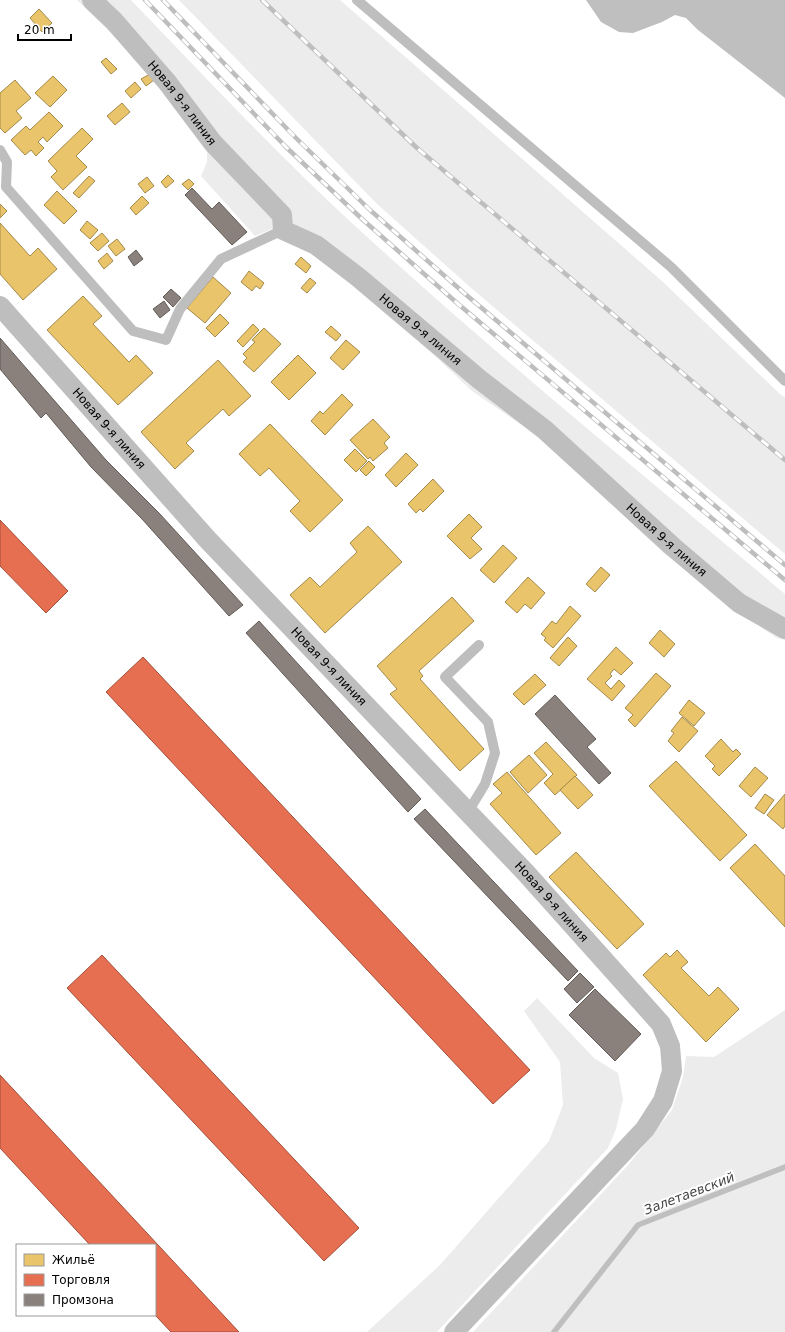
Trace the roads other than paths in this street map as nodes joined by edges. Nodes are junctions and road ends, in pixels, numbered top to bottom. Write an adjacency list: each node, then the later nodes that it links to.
1 (92, 0): 4 (street, Новая 9-я линия)
2 (357, 0): 6 (lane)
3 (0, 150): 4 (lane)
4 (283, 230): 7 (street, Новая 9-я линия)
5 (0, 306): 9 (street, Новая 9-я линия)
6 (785, 382)
7 (785, 629)
8 (479, 645): 9 (lane)
9 (468, 812): 10 (street, Новая 9-я линия)
10 (454, 1332)

